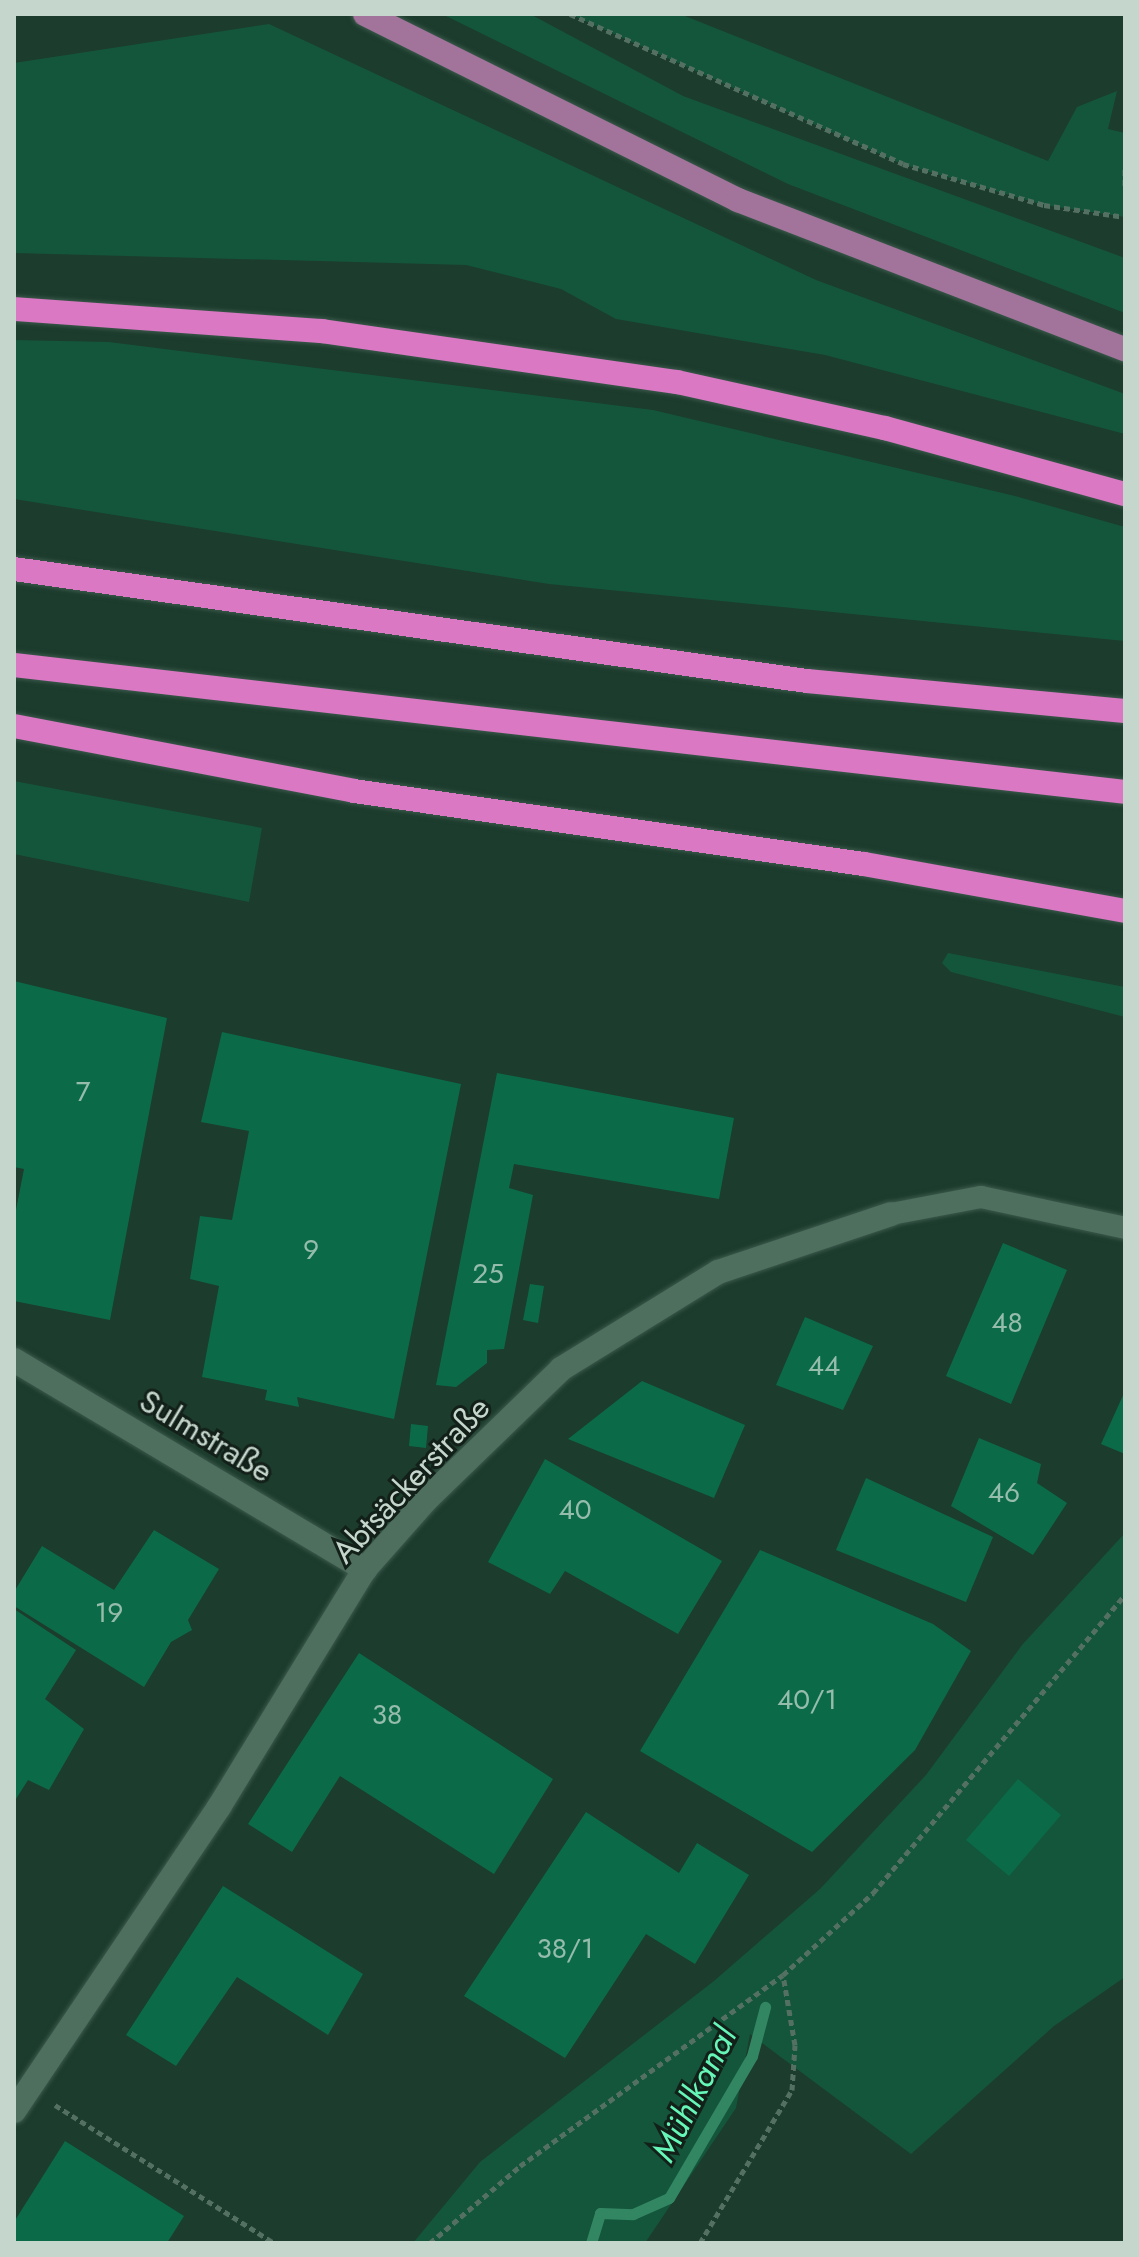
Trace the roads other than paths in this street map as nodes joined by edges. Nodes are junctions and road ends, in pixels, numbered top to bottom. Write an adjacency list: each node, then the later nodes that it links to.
1 (365, 14): 3 (main road)
2 (14, 309): 4 (highway)
3 (1125, 349)
4 (1125, 494)
5 (14, 569): 7 (highway)
6 (14, 665): 9 (highway)
7 (1125, 711)
8 (14, 726): 10 (highway)
9 (1125, 792)
10 (1125, 911)
11 (891, 1214): 12 (lane); 14 (street, Abtsäckerstraße)
12 (1125, 1228)
13 (14, 1360): 14 (street, Sulmstraße)
14 (365, 1569): 15 (street, Abtsäckerstraße)
15 (14, 2111)

